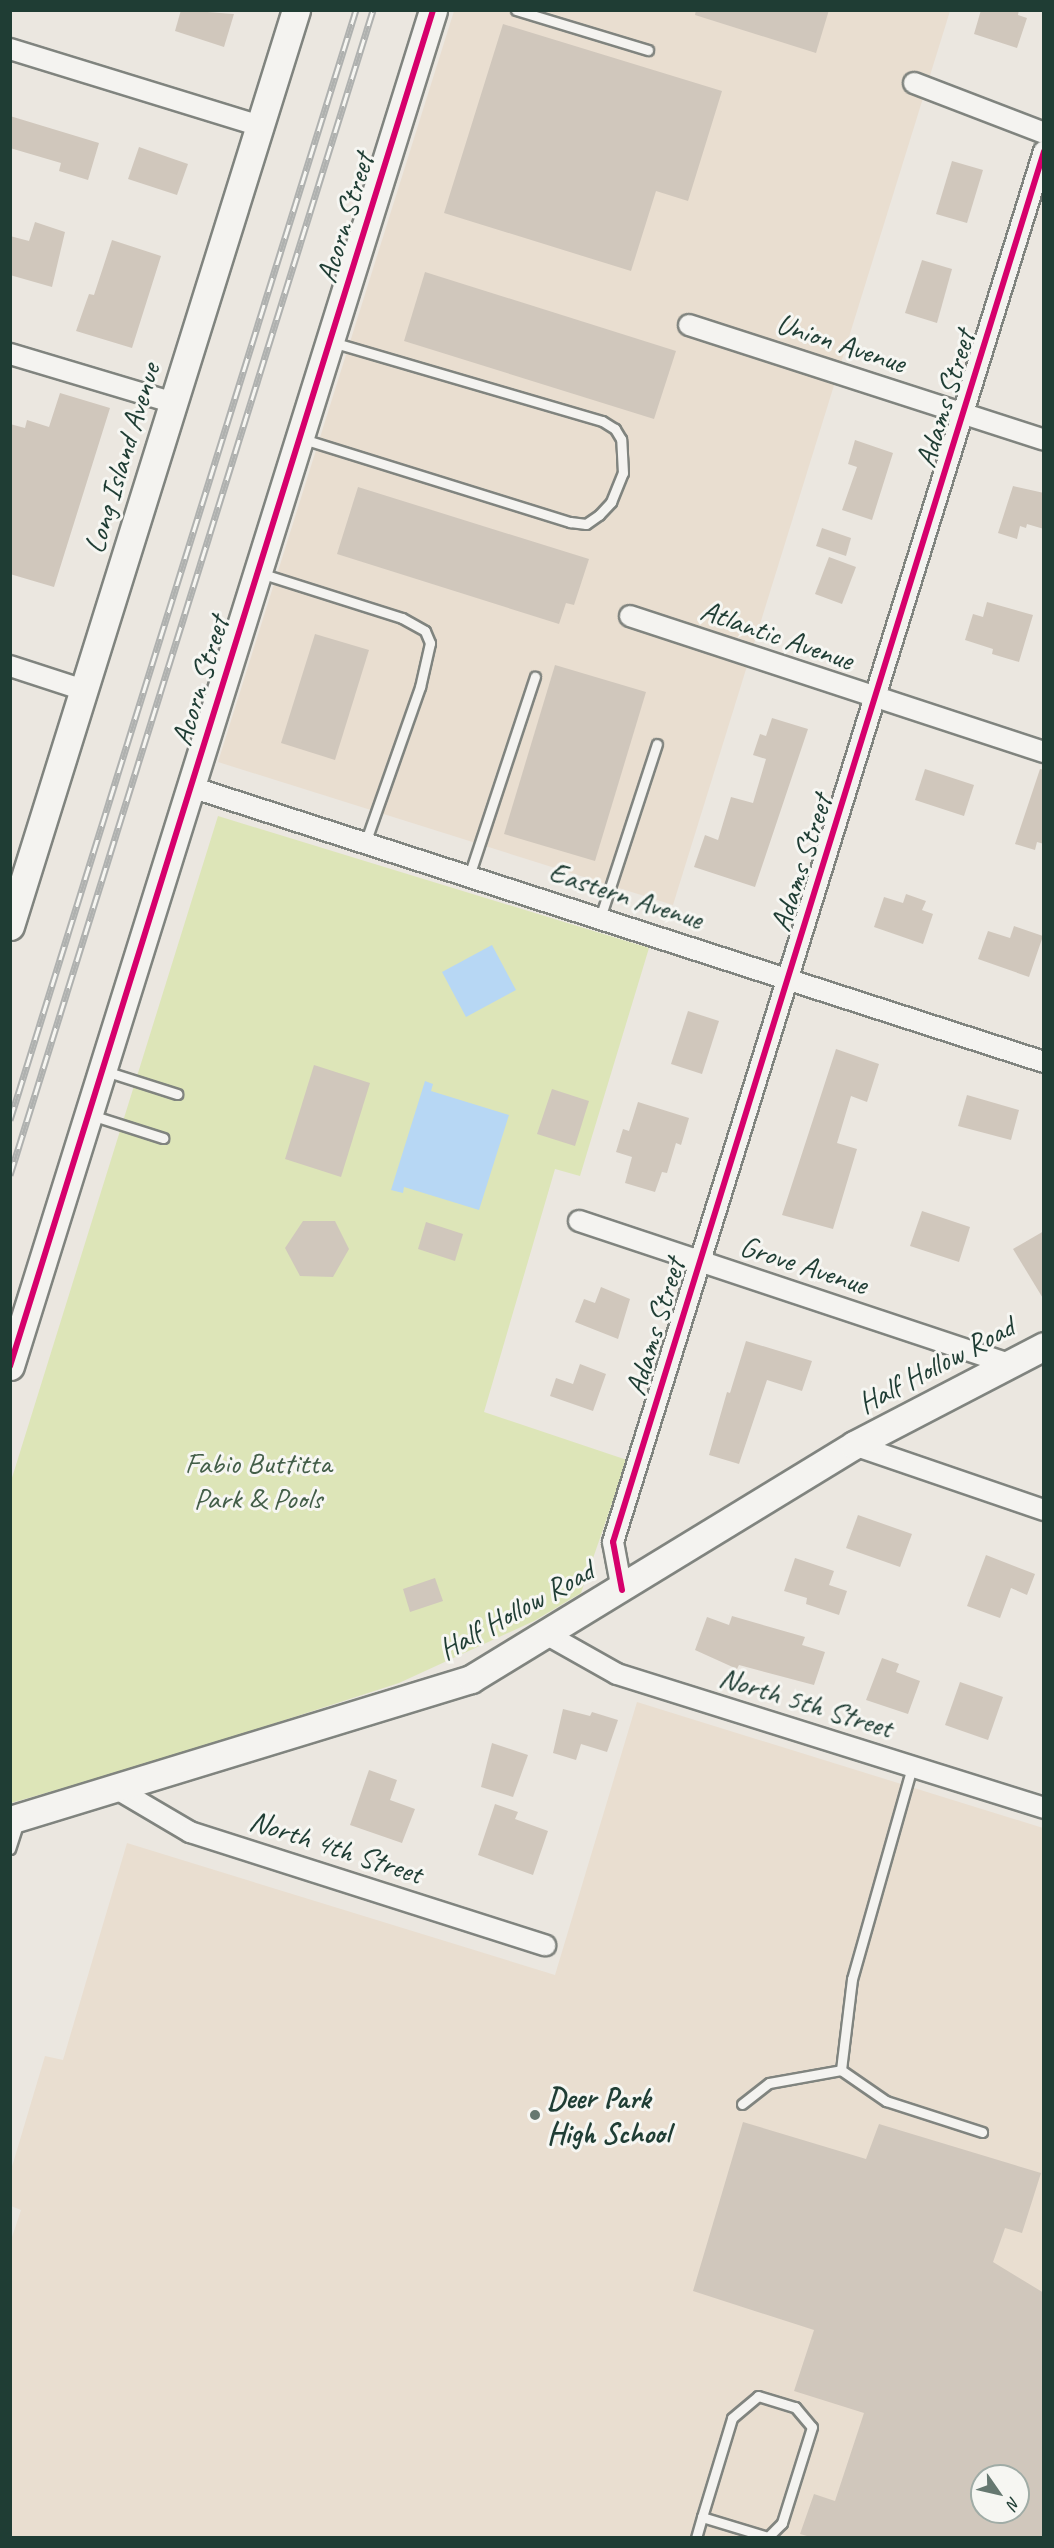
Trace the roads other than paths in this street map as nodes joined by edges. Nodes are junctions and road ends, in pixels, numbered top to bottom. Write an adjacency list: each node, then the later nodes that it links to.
1 (296, 10): 7 (street, Long Island Avenue)
2 (434, 10): 11 (street, Acorn Street)
3 (516, 10): 5 (lane)
4 (10, 49): 7 (street)
5 (648, 50)
6 (914, 83): 8 (street)
7 (260, 126): 13 (street, Long Island Avenue)
8 (1044, 133)
9 (1044, 151): 14 (street, Adams Street)
10 (688, 325): 14 (street, Union Avenue)
11 (330, 341): 15 (street, Acorn Street); 15 (lane)
12 (10, 354): 13 (street)
13 (174, 404): 21 (street, Long Island Avenue)
14 (963, 415): 16 (street, Union Avenue); 22 (street, Adams Street)
15 (300, 438): 17 (street, Acorn Street)
16 (1044, 440)
17 (258, 573): 25 (street, Acorn Street); 26 (lane)
18 (630, 616): 22 (street, Atlantic Avenue)
19 (10, 666): 21 (street)
20 (536, 677): 27 (lane)
21 (84, 690): 29 (street, Long Island Avenue)
22 (877, 700): 24 (street, Atlantic Avenue); 30 (street, Adams Street)
23 (657, 744): 28 (lane)
24 (1044, 752)
25 (190, 787): 26 (street, Eastern Avenue); 32 (street, Acorn Street)
26 (365, 843): 27 (street, Eastern Avenue)
27 (469, 876): 28 (street, Eastern Avenue)
28 (600, 918): 30 (street, Eastern Avenue)
29 (10, 926)
30 (788, 978): 31 (street, Eastern Avenue); 37 (street, Adams Street)
31 (1044, 1062)
32 (102, 1070): 33 (lane); 34 (street, Acorn Street)
33 (177, 1094)
34 (89, 1114): 35 (lane); 40 (street, Acorn Street)
35 (164, 1138)
36 (579, 1221): 37 (street, Grove Avenue)
37 (699, 1262): 39 (street, Grove Avenue); 43 (street, Adams Street)
38 (1044, 1346): 39 (street, Half Hollow Road)
39 (1011, 1365): 41 (street, Half Hollow Road)
40 (10, 1366)
41 (854, 1445): 42 (street); 43 (street, Half Hollow Road)
42 (1044, 1510)
43 (622, 1590): 44 (street, Half Hollow Road)
44 (551, 1637): 45 (street, North 5th Street); 46 (street, Half Hollow Road)
45 (912, 1767): 47 (street, North 5th Street); 51 (lane)
46 (117, 1789): 48 (street, Half Hollow Road); 50 (street, North 4th Street)
47 (1044, 1808)
48 (16, 1819): 49 (lane)
49 (10, 1849)
50 (545, 1945)
51 (841, 2070): 52 (lane); 53 (lane)
52 (742, 2104)
53 (982, 2132)
54 (702, 2517): 54 (lane); 55 (lane)
55 (696, 2538)

